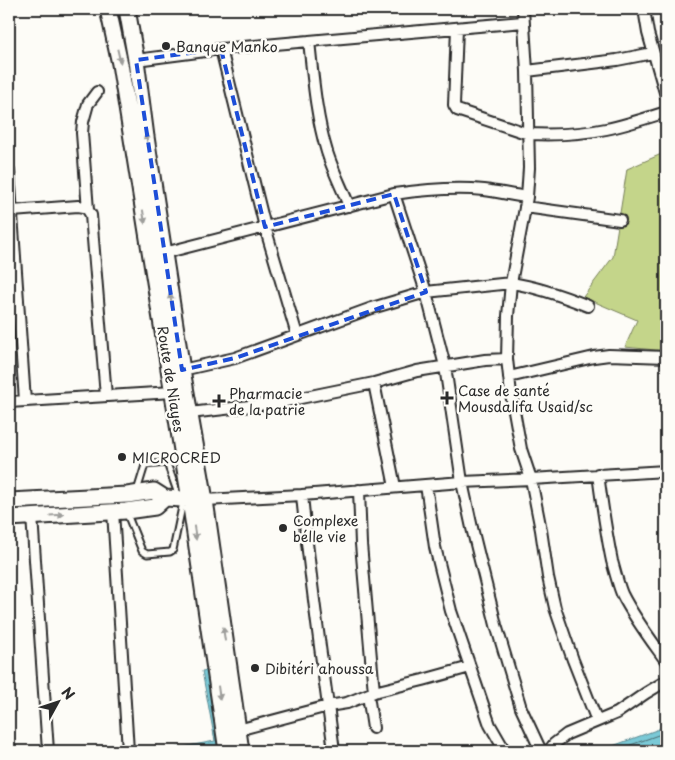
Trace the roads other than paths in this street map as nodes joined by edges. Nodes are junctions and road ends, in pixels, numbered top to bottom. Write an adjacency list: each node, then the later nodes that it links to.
1 (108, 9): 35 (main road, Route de Niayes, one-way to 35)
2 (127, 9): 10 (main road, Route de Niayes)
3 (523, 9): 5 (street)
4 (644, 9): 9 (street)
5 (523, 22): 6 (street); 11 (street)
6 (457, 28): 7 (street); 15 (street)
7 (309, 40): 8 (street); 19 (street)
8 (221, 49): 10 (street); 23 (street)
9 (653, 53): 11 (street); 13 (street)
10 (136, 60): 24 (main road, Route de Niayes, one-way to 10)
11 (527, 71): 15 (street)
12 (97, 92): 20 (street)
13 (666, 96)
14 (666, 112): 15 (street)
15 (529, 134): 18 (street)
16 (9, 171): 21 (street)
17 (394, 194): 18 (street); 19 (street); 26 (street)
18 (526, 202): 22 (street); 25 (street)
19 (349, 206): 23 (street)
20 (88, 210): 21 (street); 36 (street)
21 (12, 211): 37 (street)
22 (620, 220)
23 (265, 227): 24 (street); 28 (street)
24 (164, 253): 32 (main road, Route de Niayes, one-way to 24)
25 (511, 283): 26 (street); 27 (street); 30 (street)
26 (426, 292): 28 (street); 31 (street)
27 (588, 306)
28 (297, 335): 32 (street)
29 (666, 357): 33 (street)
30 (507, 359): 31 (street); 33 (street)
31 (445, 366): 34 (street); 43 (street)
32 (182, 370): 39 (main road, Route de Niayes)
33 (509, 377): 42 (street)
34 (374, 383): 39 (street); 45 (street)
35 (173, 392): 36 (street); 49 (main road, Route de Niayes)
36 (106, 396): 37 (street)
37 (25, 401): 38 (street)
38 (9, 402)
39 (190, 413): 49 (main road, Route de Niayes)
40 (666, 470): 41 (street)
41 (598, 474): 42 (street); 54 (street)
42 (531, 479): 43 (street); 59 (street)
43 (462, 482): 44 (street); 68 (street)
44 (426, 485): 45 (street); 55 (street)
45 (395, 487): 46 (street)
46 (359, 490): 48 (street); 57 (street)
47 (137, 494): 49 (main road); 49 (lane); 50 (main road)
48 (302, 495): 49 (street); 58 (street)
49 (185, 499): 51 (main road); 51 (lane); 61 (main road, Route de Niayes, one-way to 49); 64 (main road, Route de Niayes, one-way to 64)
50 (9, 500)
51 (120, 511): 52 (main road, one-way to 51); 63 (street)
52 (32, 516): 53 (main road); 62 (street)
53 (9, 518)
54 (666, 661)
55 (470, 667): 57 (street); 67 (street)
56 (666, 681): 59 (street)
57 (371, 693): 58 (street); 60 (street)
58 (328, 706): 61 (street); 66 (street)
59 (597, 721): 69 (street)
60 (373, 728)
61 (238, 730): 65 (main road, Route de Niayes)
62 (48, 751)
63 (128, 751)
64 (227, 751)
65 (241, 751)
66 (334, 751)
67 (505, 751)
68 (541, 751)
69 (548, 751)

